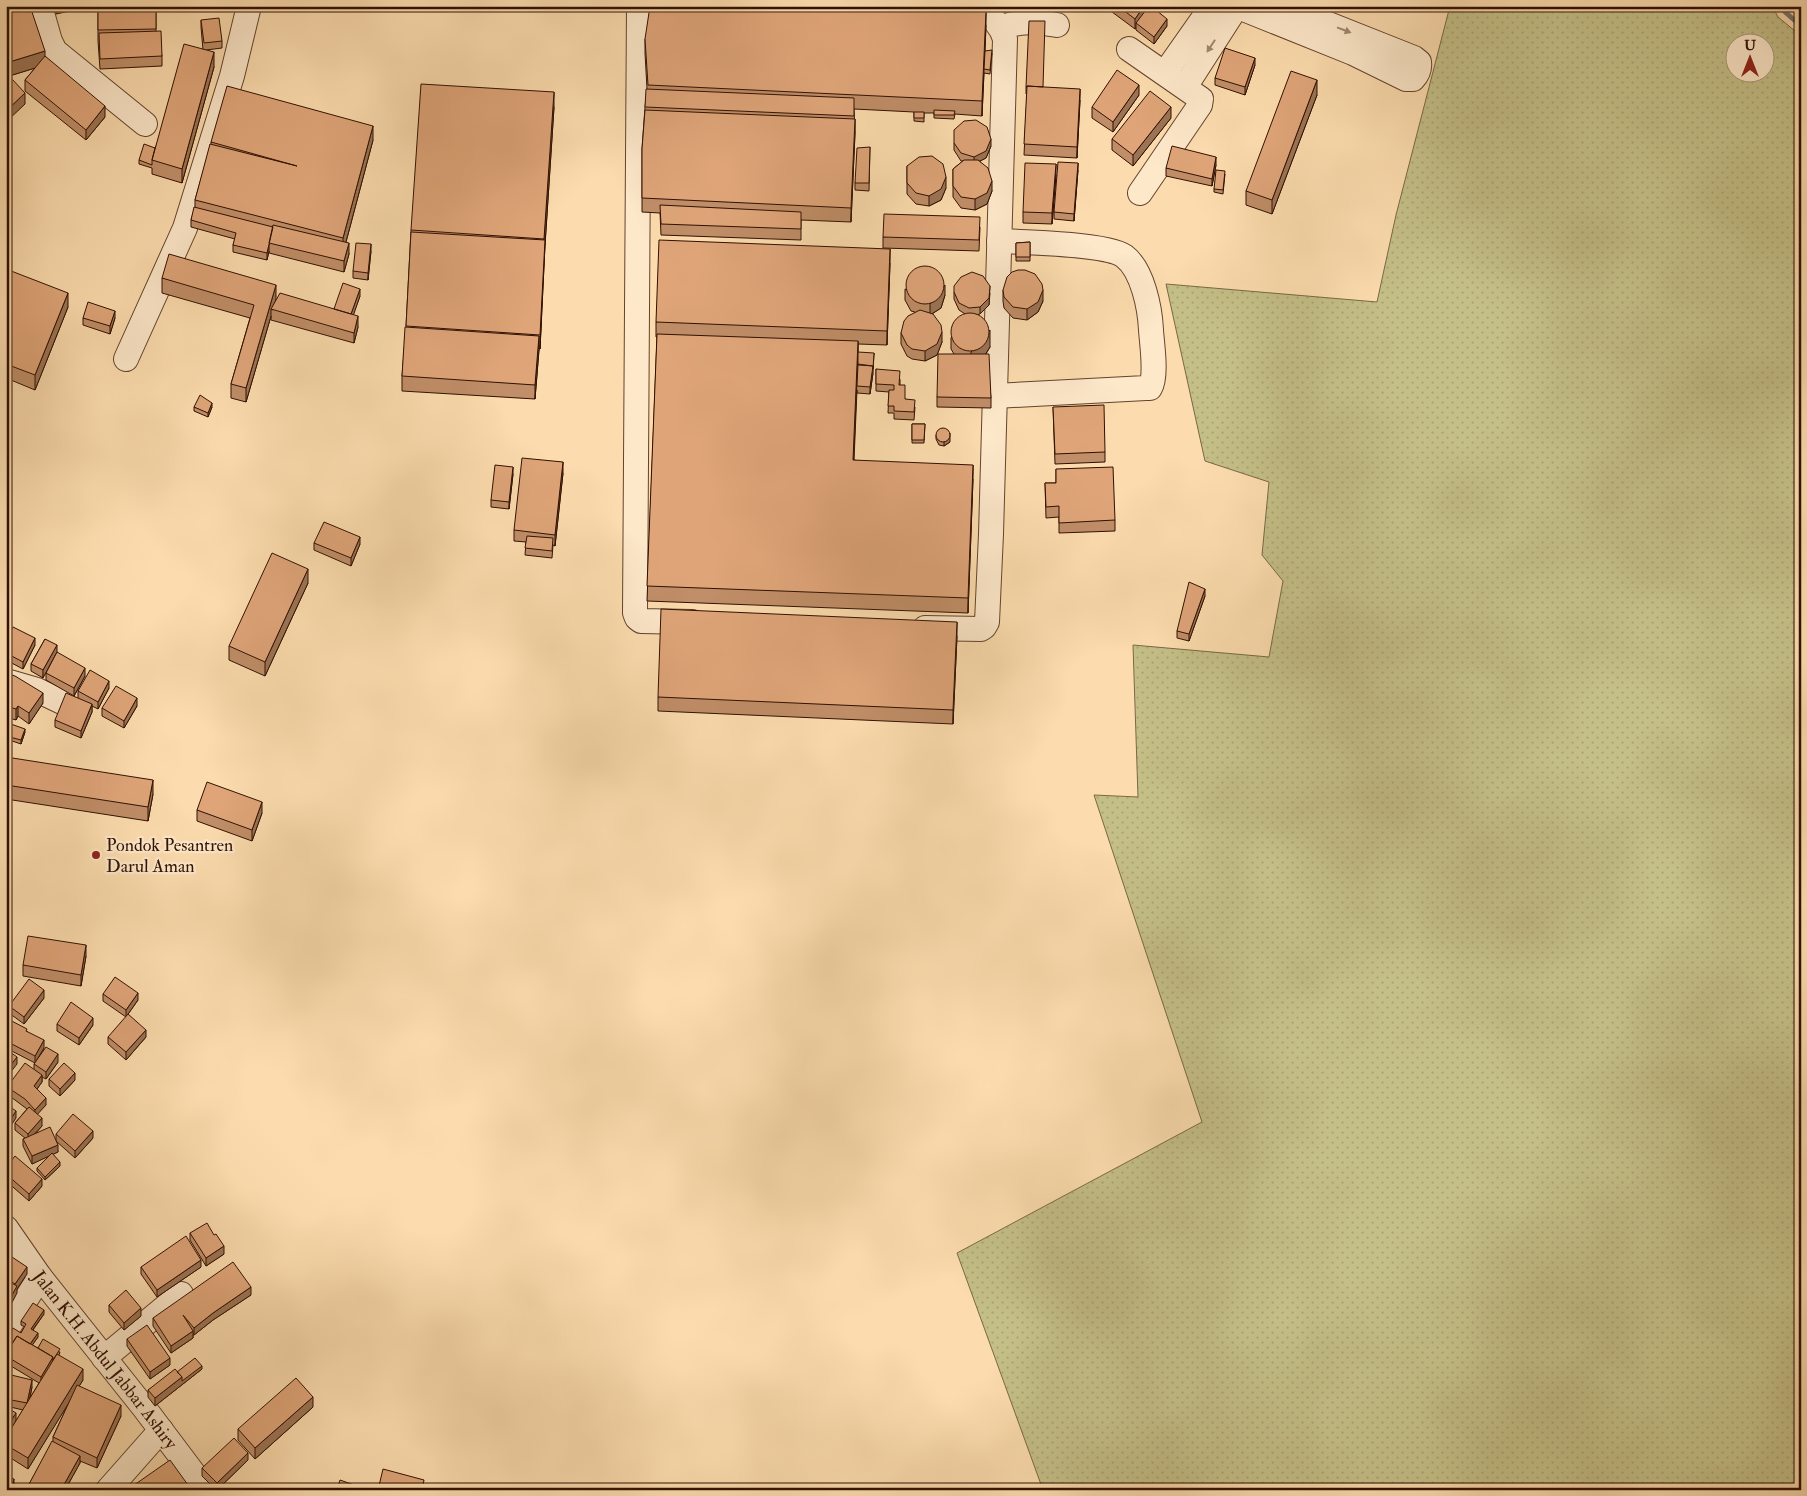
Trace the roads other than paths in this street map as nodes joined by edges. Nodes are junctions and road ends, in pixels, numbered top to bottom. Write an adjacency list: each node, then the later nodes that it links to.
1 (40, 6): 13 (street)
2 (249, 6): 16 (street)
3 (639, 6): 18 (street)
4 (976, 6): 9 (street)
5 (1212, 6): 11 (street)
6 (1236, 6): 7 (street, one-way to 6); 12 (street, one-way to 12)
7 (1283, 6)
8 (1058, 25): 9 (street)
9 (1002, 28): 15 (street)
10 (1129, 49): 11 (street)
11 (1165, 73): 12 (street)
12 (1185, 87): 14 (street)
13 (145, 124)
14 (1140, 193)
15 (999, 241): 17 (street); 17 (street)
16 (126, 359)
17 (995, 396): 19 (street)
18 (710, 622)
19 (905, 628)
20 (6, 681): 21 (street)
21 (64, 702)
22 (6, 1228): 23 (street, Jalan K.H. Abdul Jabbar Ashiry)
23 (40, 1277): 25 (street); 26 (street, Jalan K.H. Abdul Jabbar Ashiry)
24 (181, 1294): 26 (street)
25 (6, 1331)
26 (104, 1358): 27 (street, Jalan K.H. Abdul Jabbar Ashiry)
27 (167, 1438): 28 (street); 29 (street, Jalan K.H. Abdul Jabbar Ashiry)
28 (112, 1485)
29 (206, 1490)

